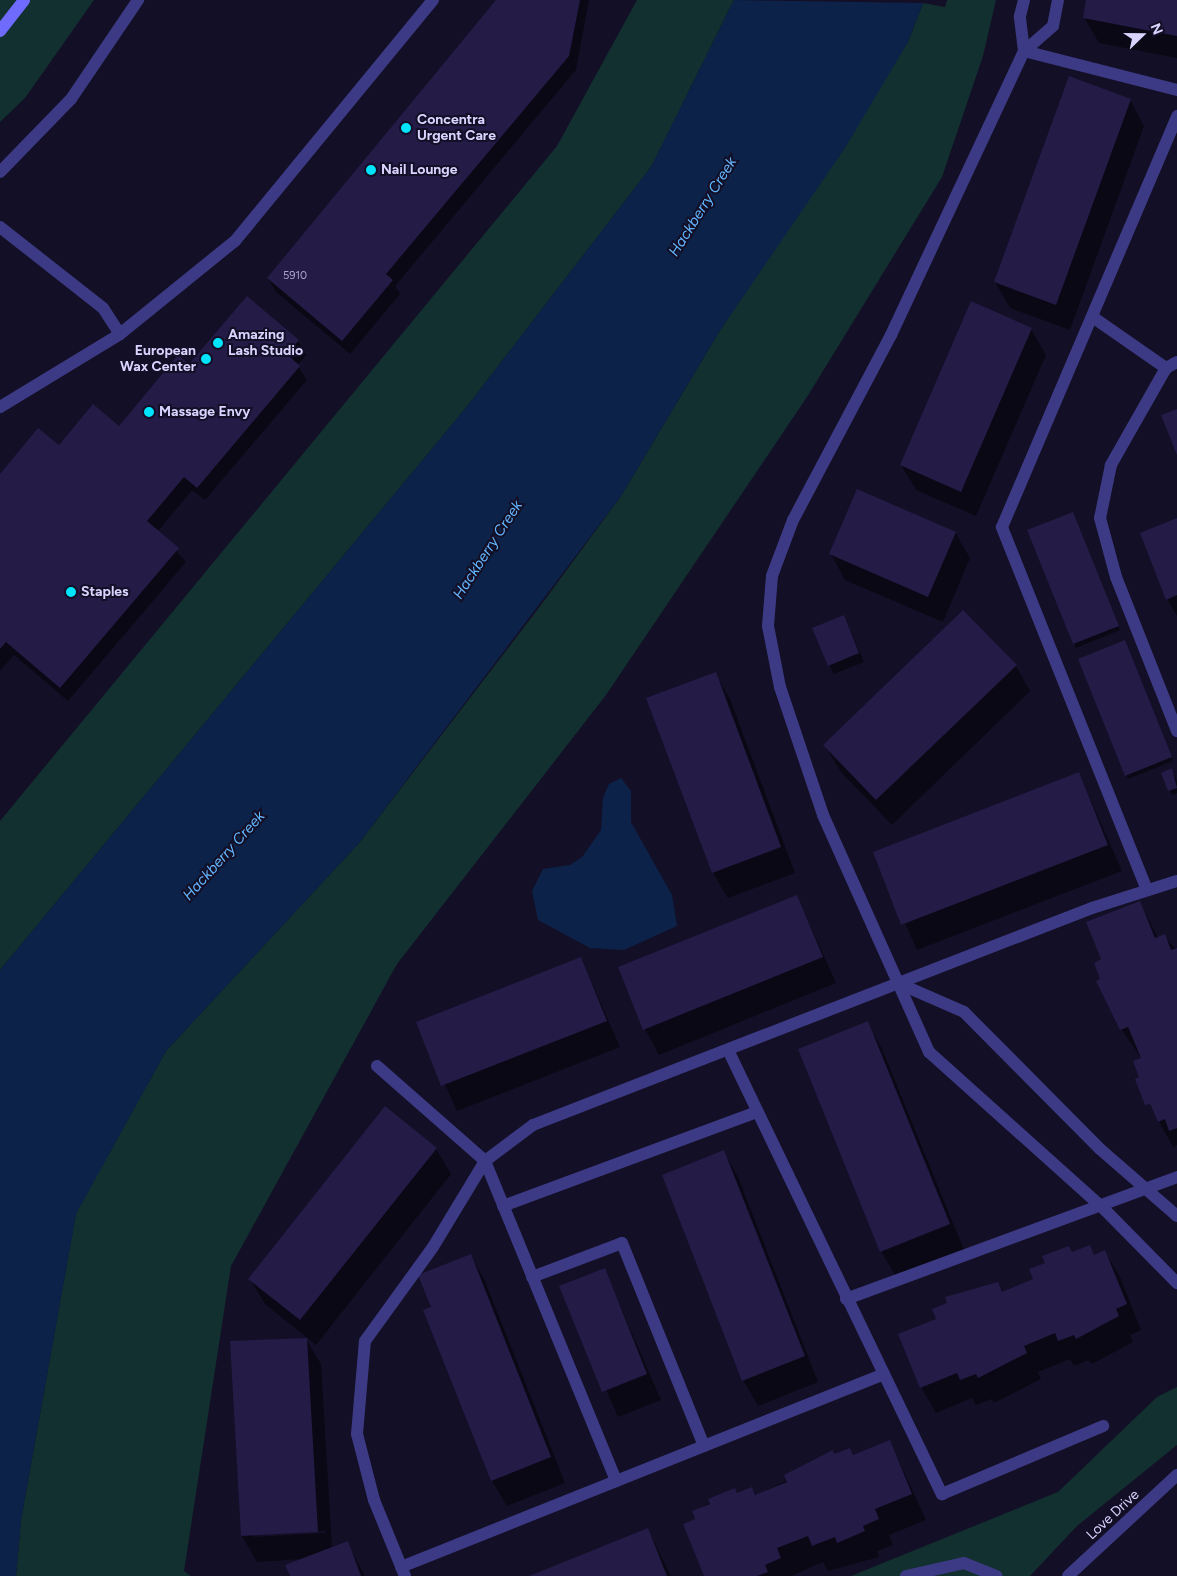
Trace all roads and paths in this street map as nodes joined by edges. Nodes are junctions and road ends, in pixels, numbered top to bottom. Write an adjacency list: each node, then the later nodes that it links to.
1 (24, 0): 6 (main road)
2 (138, 0): 10 (street)
3 (433, 0): 13 (street)
4 (1024, 0): 7 (street)
5 (1058, 0): 7 (street)
6 (0, 31)
7 (1024, 51): 8 (street); 19 (street)
8 (1177, 90)
9 (1177, 116): 12 (street)
10 (0, 172)
11 (0, 227): 13 (street)
12 (1094, 318): 14 (street); 18 (street)
13 (120, 334): 15 (street)
14 (1171, 365): 16 (street)
15 (0, 407)
16 (1177, 731)
17 (1177, 881): 18 (street)
18 (1147, 890): 19 (street)
19 (900, 984): 20 (street); 25 (street); 27 (street)
20 (728, 1052): 22 (street); 23 (street)
21 (377, 1066): 23 (street)
22 (757, 1112): 26 (street); 31 (street)
23 (485, 1161): 26 (street); 37 (street)
24 (1177, 1177): 25 (street)
25 (1146, 1189): 27 (street); 28 (street)
26 (503, 1206): 29 (street)
27 (1101, 1206): 30 (street); 31 (street)
28 (1177, 1216)
29 (532, 1277): 34 (street); 36 (street)
30 (1177, 1283)
31 (846, 1299): 32 (street)
32 (884, 1374): 33 (street); 34 (street)
33 (1103, 1426)
34 (704, 1446): 36 (street)
35 (1177, 1475): 40 (street, Love Drive)
36 (616, 1481): 37 (street)
37 (403, 1571)
38 (906, 1576): 39 (street)
39 (997, 1576)
40 (1068, 1576)

